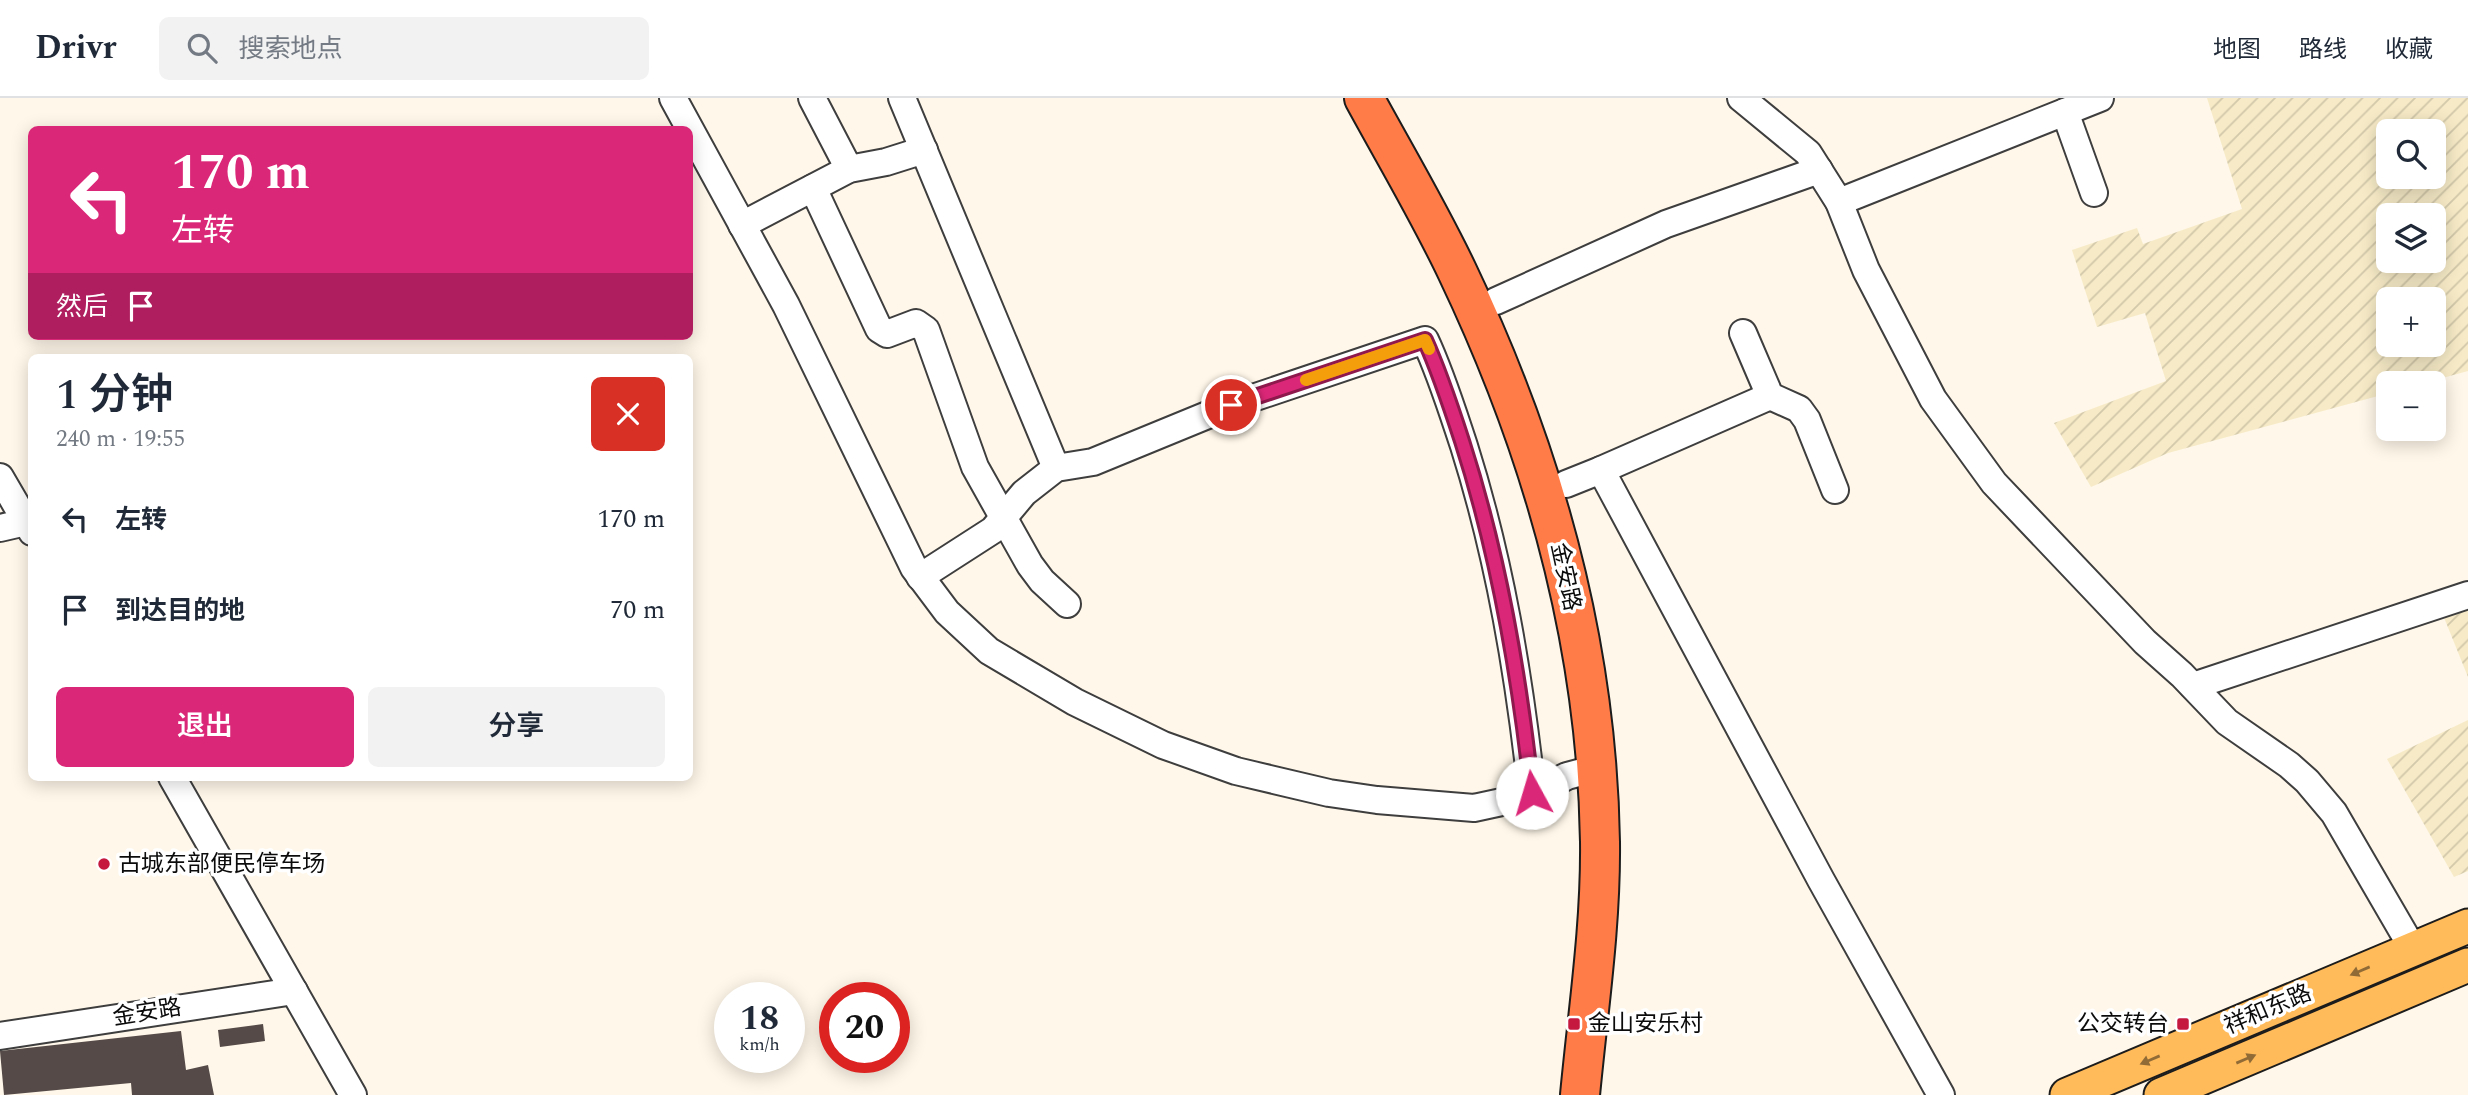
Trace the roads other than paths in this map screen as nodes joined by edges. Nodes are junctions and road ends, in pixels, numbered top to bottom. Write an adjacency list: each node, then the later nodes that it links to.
1 (673, 98): 9 (street)
2 (812, 98): 12 (street)
3 (902, 98): 11 (street)
4 (1364, 98): 34 (highway, 金安路)
5 (1390, 98): 18 (highway, 金安路)
6 (1741, 98): 13 (street)
7 (2100, 98): 8 (street)
8 (2065, 112): 15 (street); 16 (street)
9 (688, 126)
10 (693, 134): 17 (street)
11 (924, 150): 12 (street); 21 (street)
12 (849, 169): 14 (street)
13 (1819, 170): 16 (street); 18 (street)
14 (813, 188): 17 (street); 26 (street)
15 (2094, 193)
16 (1839, 202): 33 (street)
17 (743, 225): 30 (street)
18 (1496, 301): 24 (highway, 金安路)
19 (1743, 333): 20 (street)
20 (1770, 396): 22 (street); 25 (street)
21 (1056, 468): 26 (street); 36 (street)
22 (1601, 470): 24 (street); 45 (street)
23 (0, 477): 27 (street)
24 (1566, 484): 44 (highway, 金安路)
25 (1835, 490)
26 (1003, 517): 30 (street); 32 (street)
27 (28, 525)
28 (28, 527): 29 (street)
29 (0, 528)
30 (920, 577): 36 (street)
31 (2468, 595): 33 (street)
32 (1068, 604)
33 (2193, 686): 38 (street)
34 (1597, 768): 36 (street); 43 (highway, 金安路)
35 (174, 781): 40 (street)
36 (1532, 793)
37 (2468, 926): 38 (main road, 祥和东路)
38 (2413, 949): 46 (main road, 祥和东路, one-way to 46)
39 (2468, 965): 47 (main road, 祥和东路, one-way to 39)
40 (294, 991): 41 (street, 金安路); 42 (street)
41 (0, 1036)
42 (354, 1095)
43 (1580, 1095)
44 (1603, 1095)
45 (1941, 1095)
46 (2067, 1095)
47 (2161, 1095)

